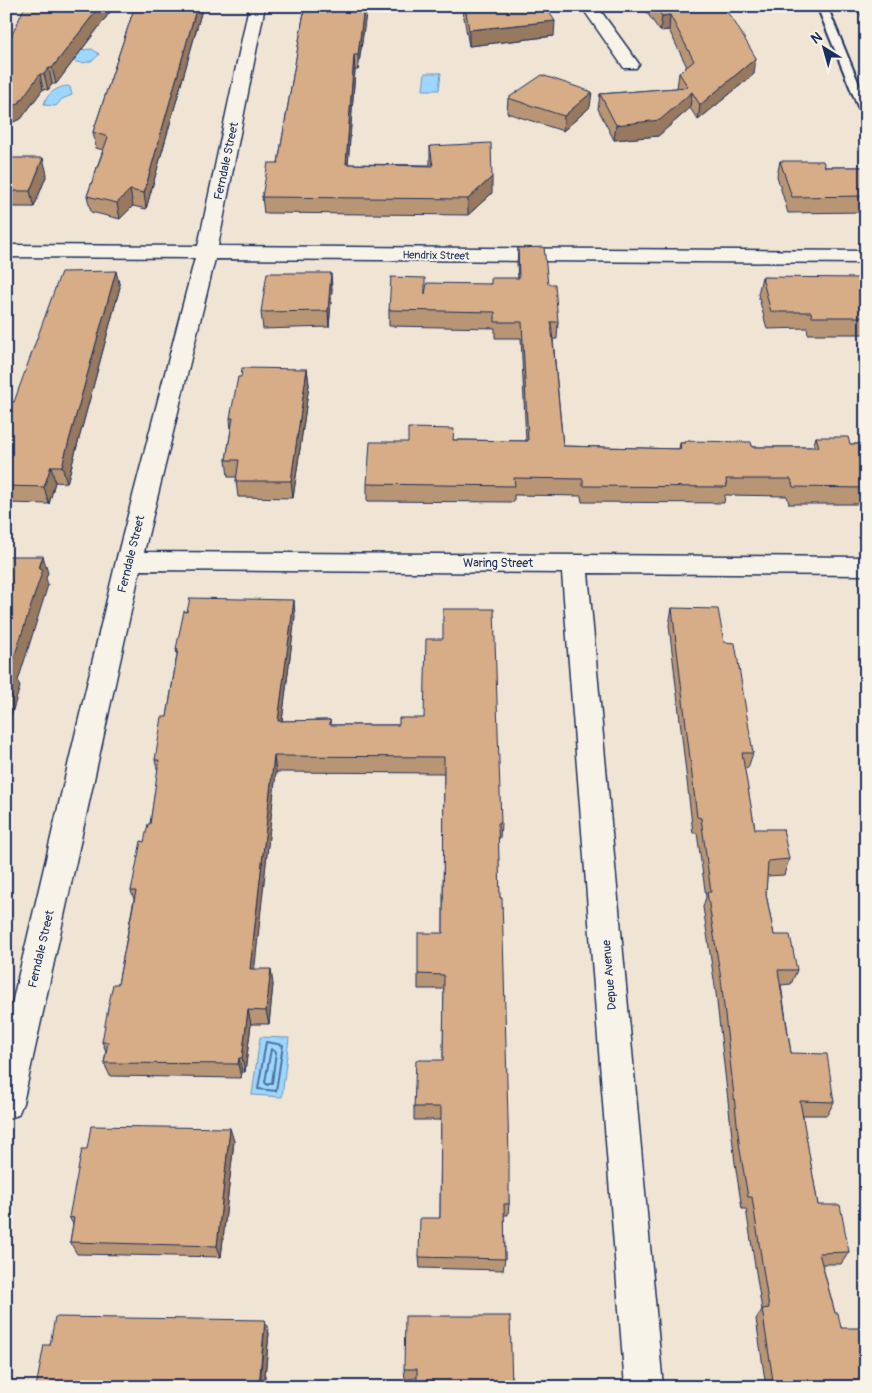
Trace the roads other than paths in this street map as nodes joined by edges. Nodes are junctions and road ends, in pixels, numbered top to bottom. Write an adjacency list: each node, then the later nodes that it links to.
1 (258, 6): 7 (street, Ferndale Street)
2 (588, 6): 4 (street)
3 (822, 6): 5 (lane)
4 (630, 64)
5 (866, 114)
6 (6, 251): 7 (street, Hendrix Street)
7 (207, 252): 8 (street, Hendrix Street); 9 (street, Ferndale Street)
8 (866, 258)
9 (129, 561): 10 (street, Waring Street); 12 (street, Ferndale Street)
10 (574, 563): 11 (street, Waring Street); 13 (street, Depue Avenue)
11 (866, 566)
12 (6, 1103)
13 (644, 1387)

